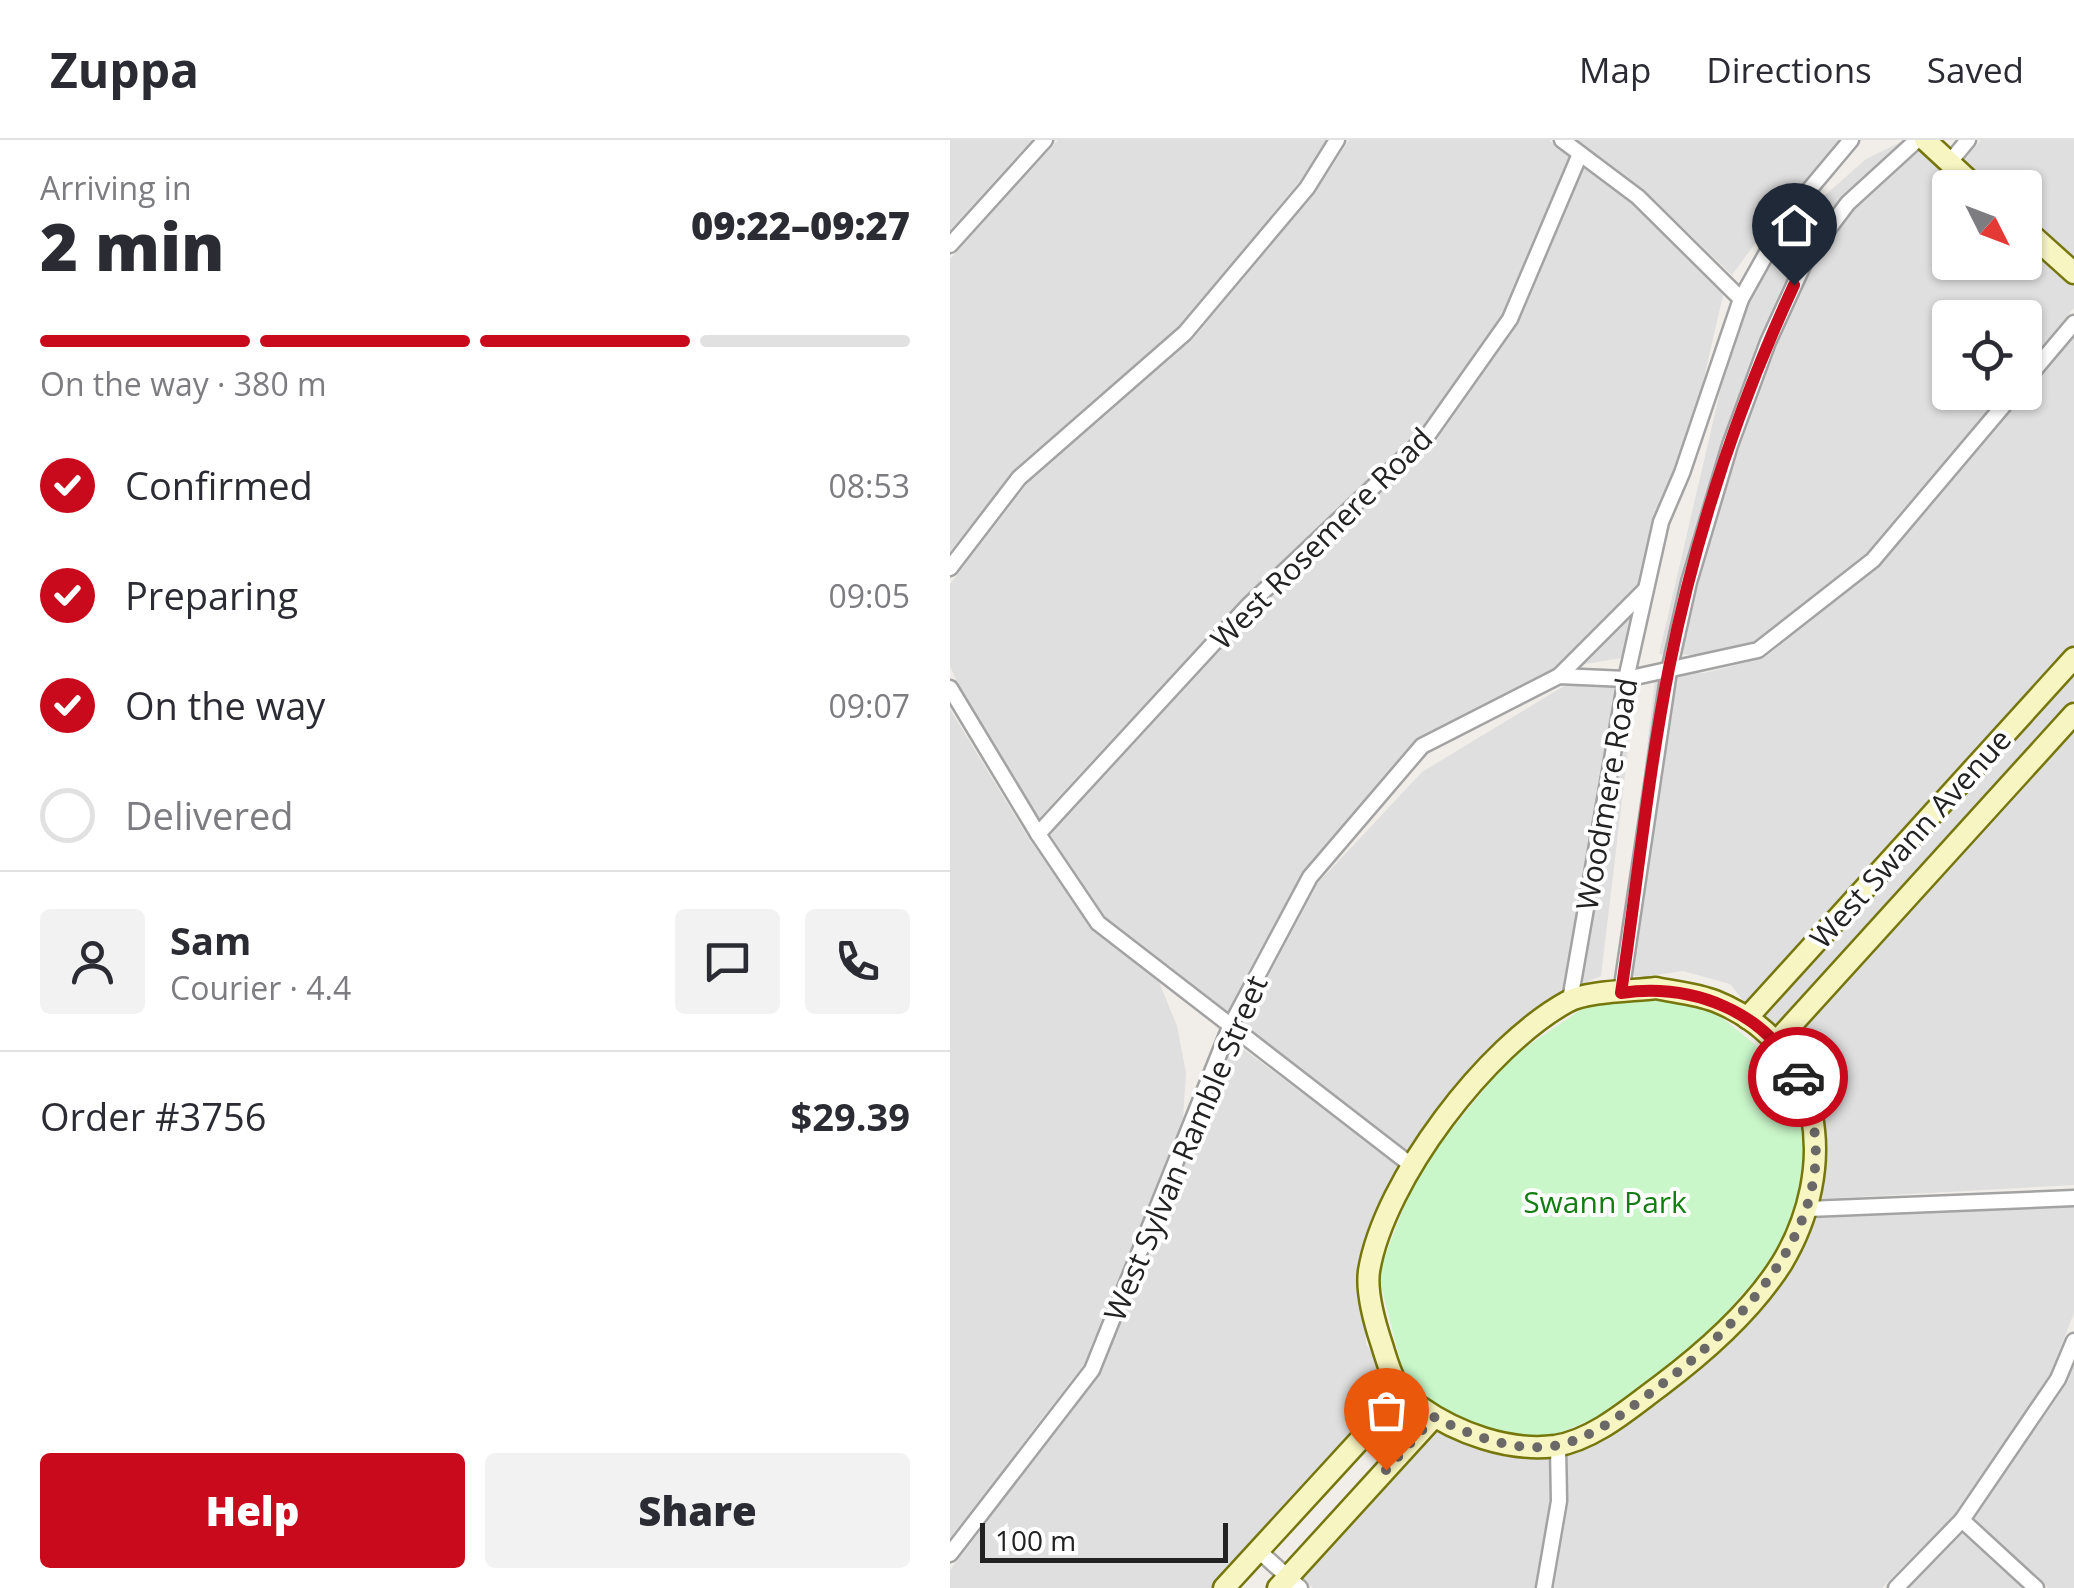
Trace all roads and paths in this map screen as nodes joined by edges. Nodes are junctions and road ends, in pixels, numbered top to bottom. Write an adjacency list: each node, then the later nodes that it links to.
1 (1045, 140): 11 (street)
2 (1338, 140): 18 (street)
3 (1562, 140): 8 (street)
4 (1851, 140): 14 (street, Woodmere Road)
5 (1917, 140): 21 (street, Woodmere Road)
6 (1925, 140): 9 (street)
7 (1968, 140): 9 (street)
8 (1580, 154): 14 (street); 26 (street, West Rosemere Road)
9 (1949, 163): 10 (street)
10 (1957, 170)
11 (950, 245)
12 (2042, 245): 13 (street)
13 (2074, 273)
14 (1741, 298): 19 (street, Woodmere Road)
15 (2074, 323): 16 (street)
16 (2042, 361)
17 (2000, 410): 21 (street)
18 (950, 568)
19 (1646, 590): 22 (street, Woodmere Road); 23 (street, Woodmere Road)
20 (2074, 658): 29 (street, West Swann Avenue)
21 (1669, 671): 23 (street); 27 (street, Woodmere Road)
22 (1559, 676): 23 (street); 30 (street, West Sylvan Ramble Street)
23 (1626, 680): 28 (street, Woodmere Road)
24 (950, 688): 26 (street)
25 (2074, 714): 31 (street, West Swann Avenue)
26 (1038, 834): 30 (street)
27 (1621, 993): 28 (street); 29 (street)
28 (1570, 1000): 32 (street)
29 (1746, 1018): 31 (street)
30 (1230, 1028): 32 (street); 41 (street, West Sylvan Ramble Street)
31 (1776, 1042): 34 (street)
32 (1411, 1165): 36 (street)
33 (2074, 1198): 34 (street)
34 (1808, 1209): 38 (street)
35 (2074, 1341): 39 (street)
36 (1402, 1394): 37 (street); 40 (street)
37 (1434, 1417): 38 (street); 42 (street)
38 (1558, 1446): 44 (street)
39 (1962, 1520): 45 (street); 46 (street)
40 (1259, 1550): 42 (street); 43 (street)
41 (950, 1554)
42 (1289, 1584)
43 (1224, 1588)
44 (1544, 1588)
45 (1896, 1588)
46 (2036, 1588)

